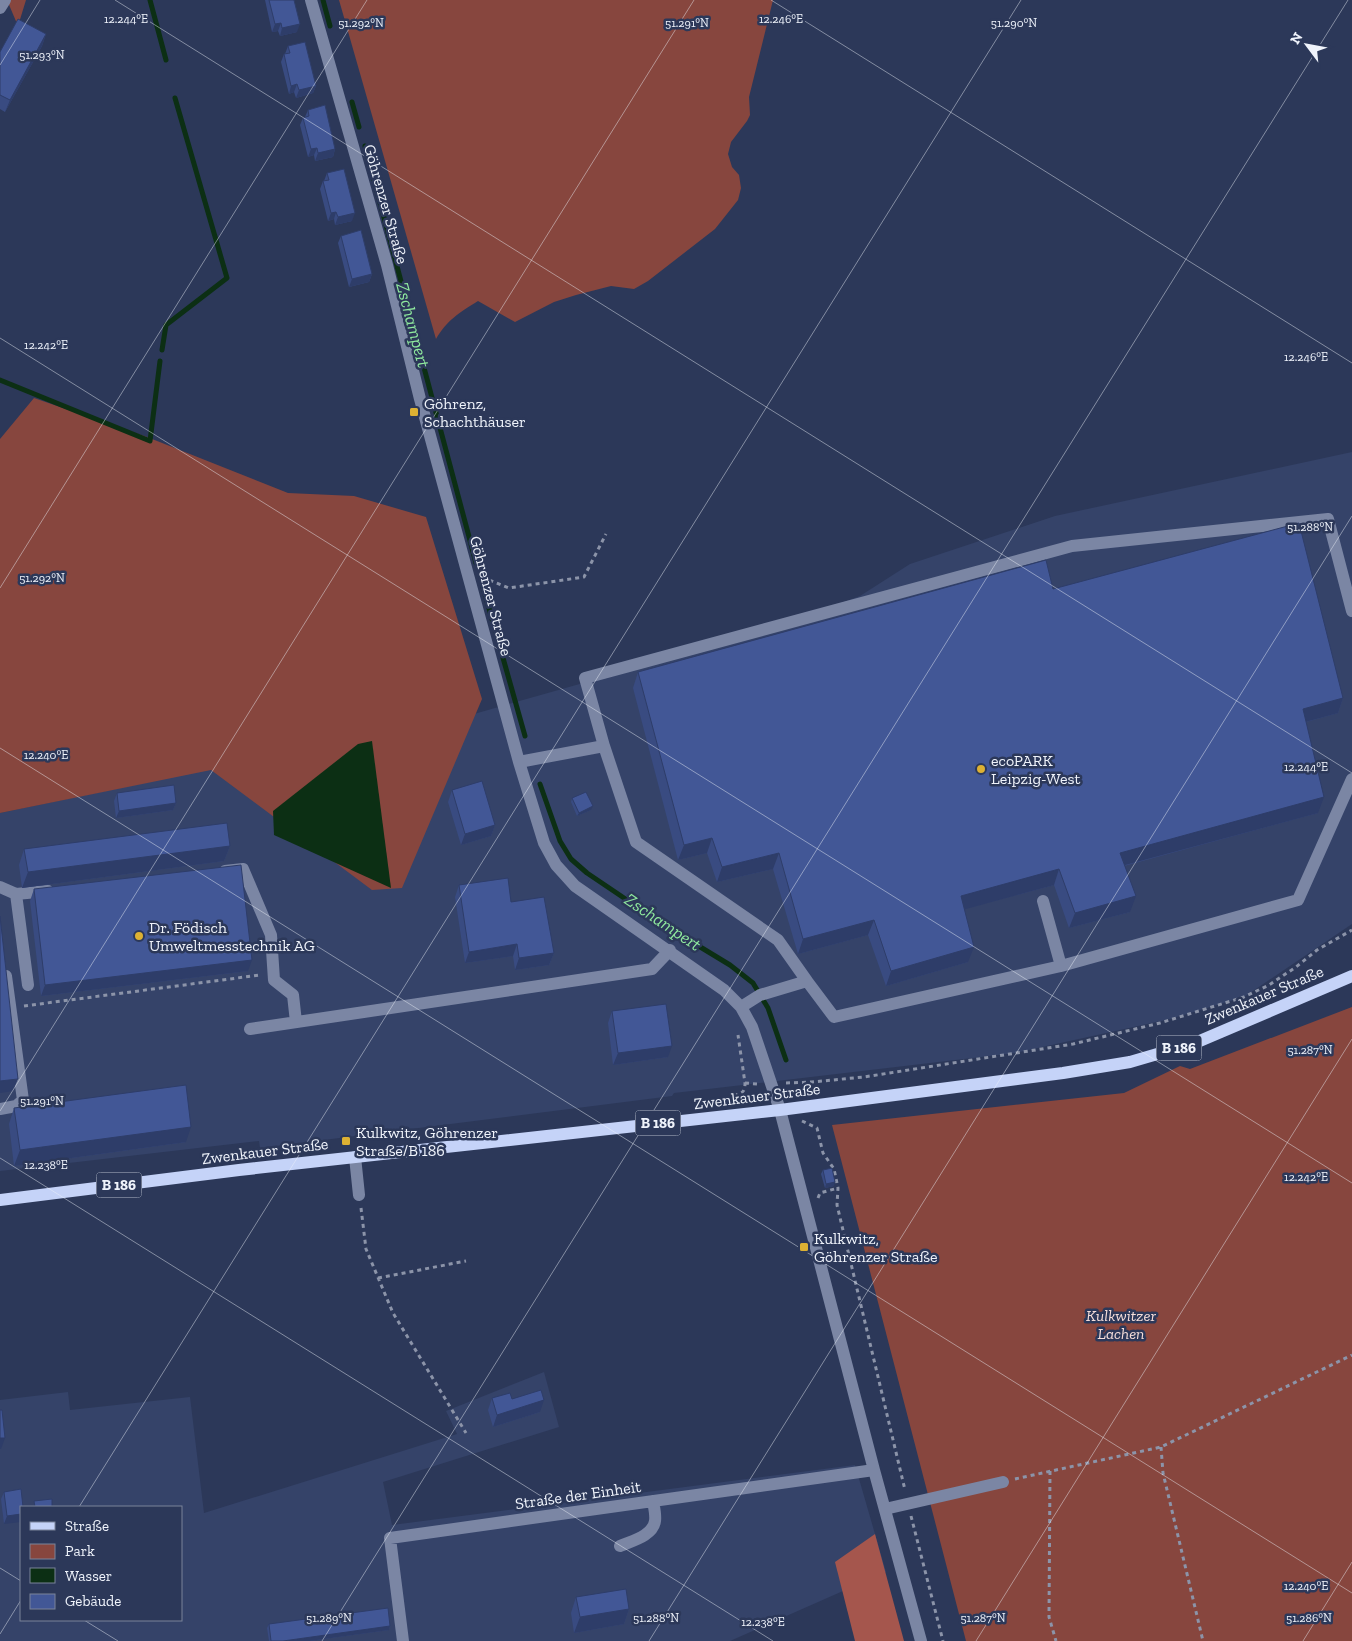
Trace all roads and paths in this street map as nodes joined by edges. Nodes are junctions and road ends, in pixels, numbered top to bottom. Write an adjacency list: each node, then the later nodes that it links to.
1 (5, 0): 3 (street)
2 (310, 0): 5 (street, Göhrenzer Straße)
3 (0, 8)
4 (606, 534): 5 (path)
5 (469, 576): 8 (street, Göhrenzer Straße)
6 (1352, 611): 7 (street)
7 (604, 746): 8 (street); 21 (street)
8 (519, 762): 16 (street, Göhrenzer Straße)
9 (1352, 779): 18 (street)
10 (214, 872): 19 (street)
11 (0, 887): 13 (street)
12 (56, 890): 13 (street)
13 (16, 894): 22 (street)
14 (1043, 901): 18 (street)
15 (1352, 930): 29 (path)
16 (670, 950): 24 (street, Göhrenzer Straße); 25 (street)
17 (4, 960): 23 (street)
18 (1062, 966): 21 (street)
19 (274, 973): 23 (path); 25 (street)
20 (1352, 976): 31 (main road, Zwenkauer Straße / B 186)
21 (807, 981): 24 (street)
22 (28, 985)
23 (10, 1008): 30 (street)
24 (741, 1008): 29 (street, Göhrenzer Straße)
25 (296, 1022): 26 (street)
26 (250, 1029)
27 (738, 1030): 28 (path)
28 (745, 1083): 29 (path); 32 (path)
29 (771, 1083): 31 (street, Göhrenzer Straße)
30 (0, 1109)
31 (780, 1110): 32 (main road, Zwenkauer Straße / B 186); 44 (street)
32 (731, 1115): 34 (main road, Zwenkauer Straße / B 186)
33 (817, 1128): 35 (path)
34 (355, 1157): 36 (street); 37 (main road, Zwenkauer Straße / B 186)
35 (838, 1188): 38 (path); 48 (path)
36 (359, 1195): 40 (path)
37 (0, 1200)
38 (816, 1206)
39 (466, 1261): 40 (path)
40 (378, 1278): 42 (path)
41 (1352, 1355): 43 (path)
42 (466, 1433)
43 (1161, 1447): 45 (path); 55 (path)
44 (874, 1470): 47 (street, Straße der Einheit); 49 (street)
45 (1050, 1471): 46 (path); 54 (path)
46 (1003, 1482): 48 (street)
47 (653, 1501): 50 (street); 51 (street, Straße der Einheit)
48 (908, 1503): 49 (street); 53 (path)
49 (885, 1508): 52 (street)
50 (620, 1546)
51 (403, 1641)
52 (921, 1641)
53 (943, 1641)
54 (1056, 1641)
55 (1203, 1641)

